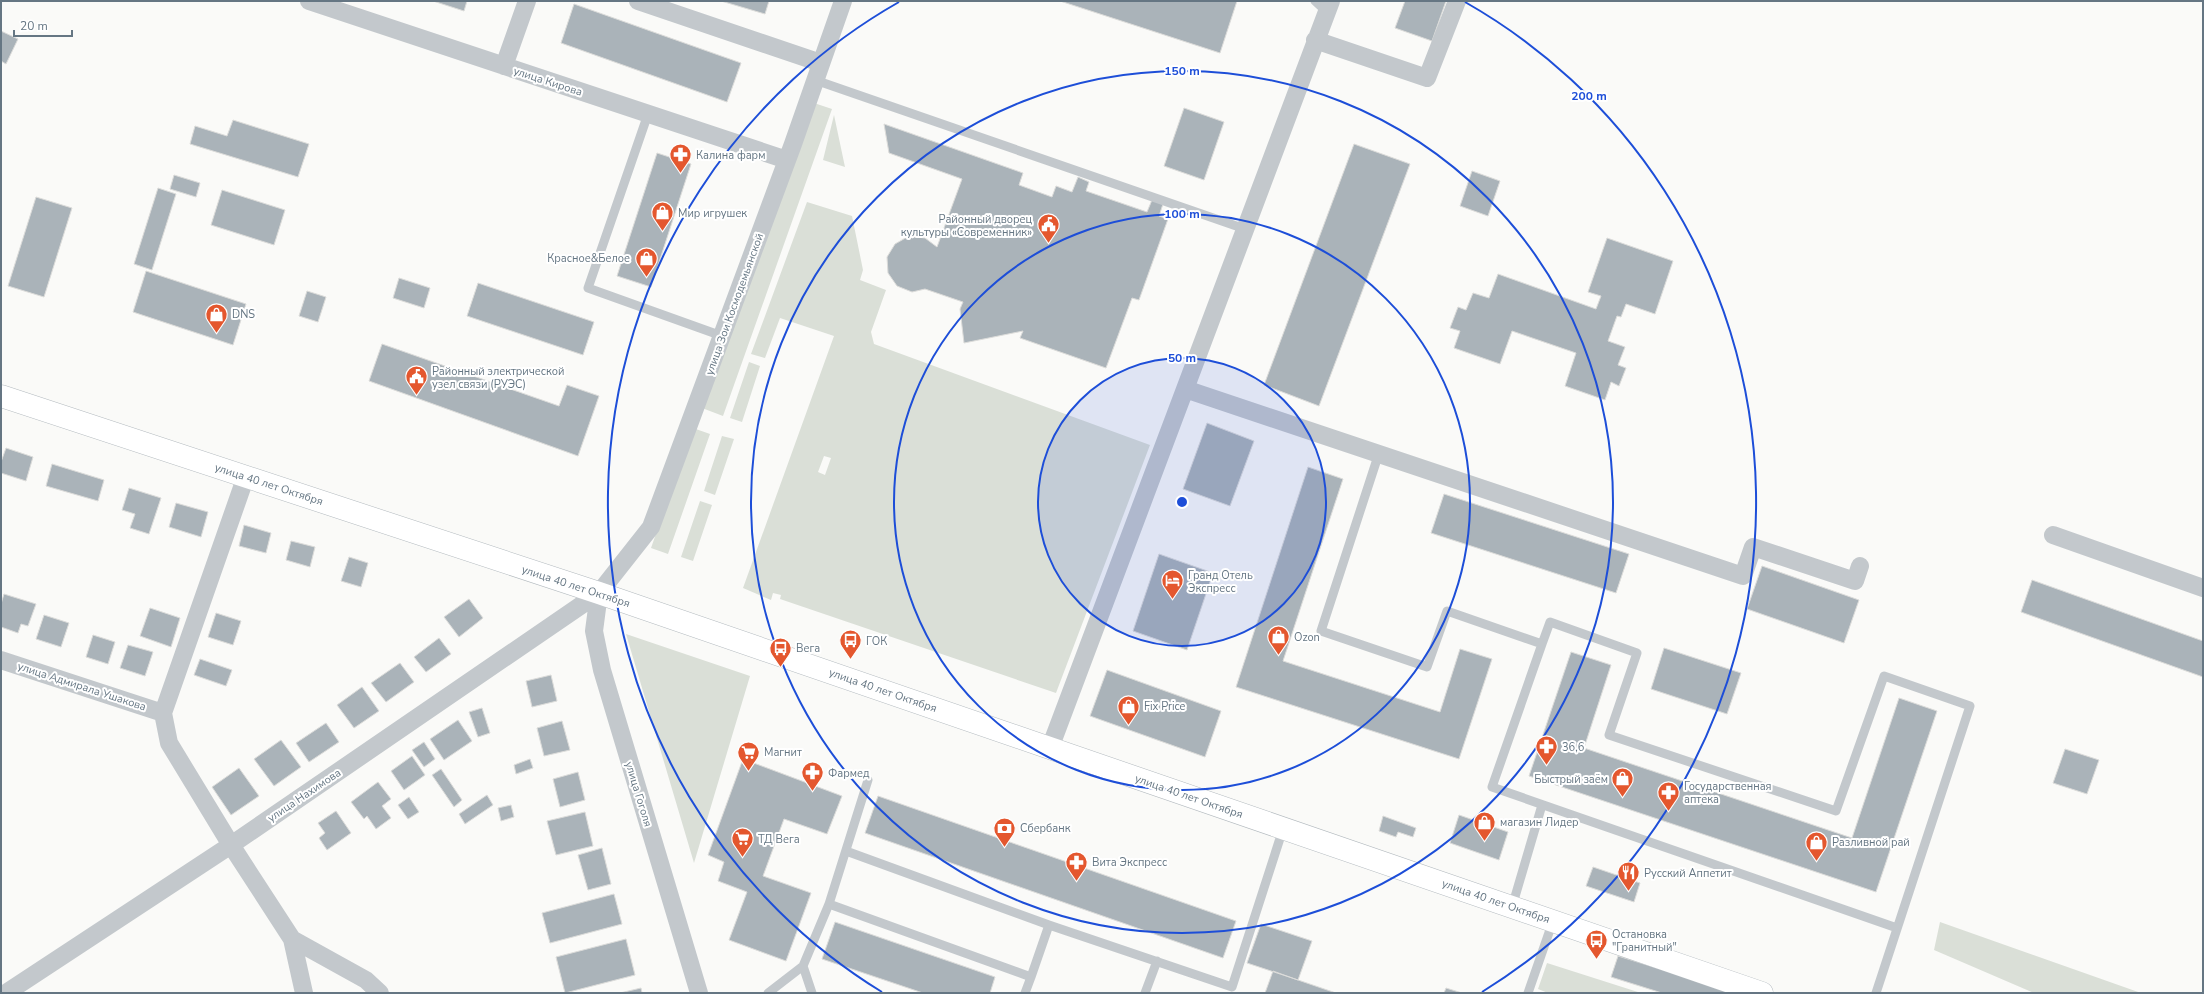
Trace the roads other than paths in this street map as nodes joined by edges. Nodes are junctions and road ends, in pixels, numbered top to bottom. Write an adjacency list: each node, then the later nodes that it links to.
1 (309, 1): 9 (street, улица Кирова)
2 (527, 1): 9 (street)
3 (638, 1): 7 (street)
4 (843, 1): 10 (street, улица Зои Космодемьянской)
5 (1457, 1): 8 (street)
6 (1324, 5): 8 (street)
7 (675, 7): 10 (street)
8 (1315, 40): 13 (street)
9 (504, 66): 11 (street, улица Кирова)
10 (818, 71): 12 (street, улица Зои Космодемьянской); 13 (lane)
11 (648, 114): 12 (street, улица Кирова); 14 (lane)
12 (787, 160): 14 (street, улица Зои Космодемьянской)
13 (1245, 229): 15 (street)
14 (722, 336): 22 (street, улица Зои Космодемьянской)
15 (1185, 388): 17 (street); 26 (street)
16 (1, 396): 18 (street, улица 40 лет Октября)
17 (1378, 453): 20 (street); 23 (lane)
18 (246, 476): 22 (street, улица 40 лет Октября); 25 (street)
19 (2053, 535): 21 (street)
20 (1860, 566)
21 (2203, 588)
22 (599, 593): 26 (street, улица 40 лет Октября); 30 (street, улица Нахимова); 45 (street, улица Гоголя)
23 (1542, 644): 28 (lane); 36 (lane)
24 (1, 660): 25 (street, улица Адмирала Ушакова)
25 (162, 713): 30 (street)
26 (1050, 748): 29 (street, улица 40 лет Октября)
27 (868, 780): 31 (lane)
28 (1542, 805): 33 (lane); 36 (lane)
29 (1283, 828): 33 (street, улица 40 лет Октября); 41 (lane)
30 (231, 845): 37 (street); 42 (street, улица Нахимова)
31 (846, 851): 32 (lane); 35 (lane)
32 (829, 904): 39 (lane); 40 (lane)
33 (1512, 907): 34 (street, улица 40 лет Октября)
34 (1553, 921): 50 (lane); 51 (street, улица 40 лет Октября)
35 (1049, 925): 38 (lane); 40 (lane)
36 (1897, 928): 52 (lane)
37 (292, 939): 43 (street); 44 (street)
38 (1157, 961): 41 (lane); 49 (lane)
39 (803, 966): 46 (lane); 47 (lane)
40 (1031, 977): 48 (lane)
41 (1233, 990)
42 (6, 993)
43 (304, 993)
44 (380, 993)
45 (699, 993)
46 (768, 993)
47 (812, 993)
48 (1025, 993)
49 (1145, 993)
50 (1528, 993)
51 (1762, 993)
52 (1876, 993)

